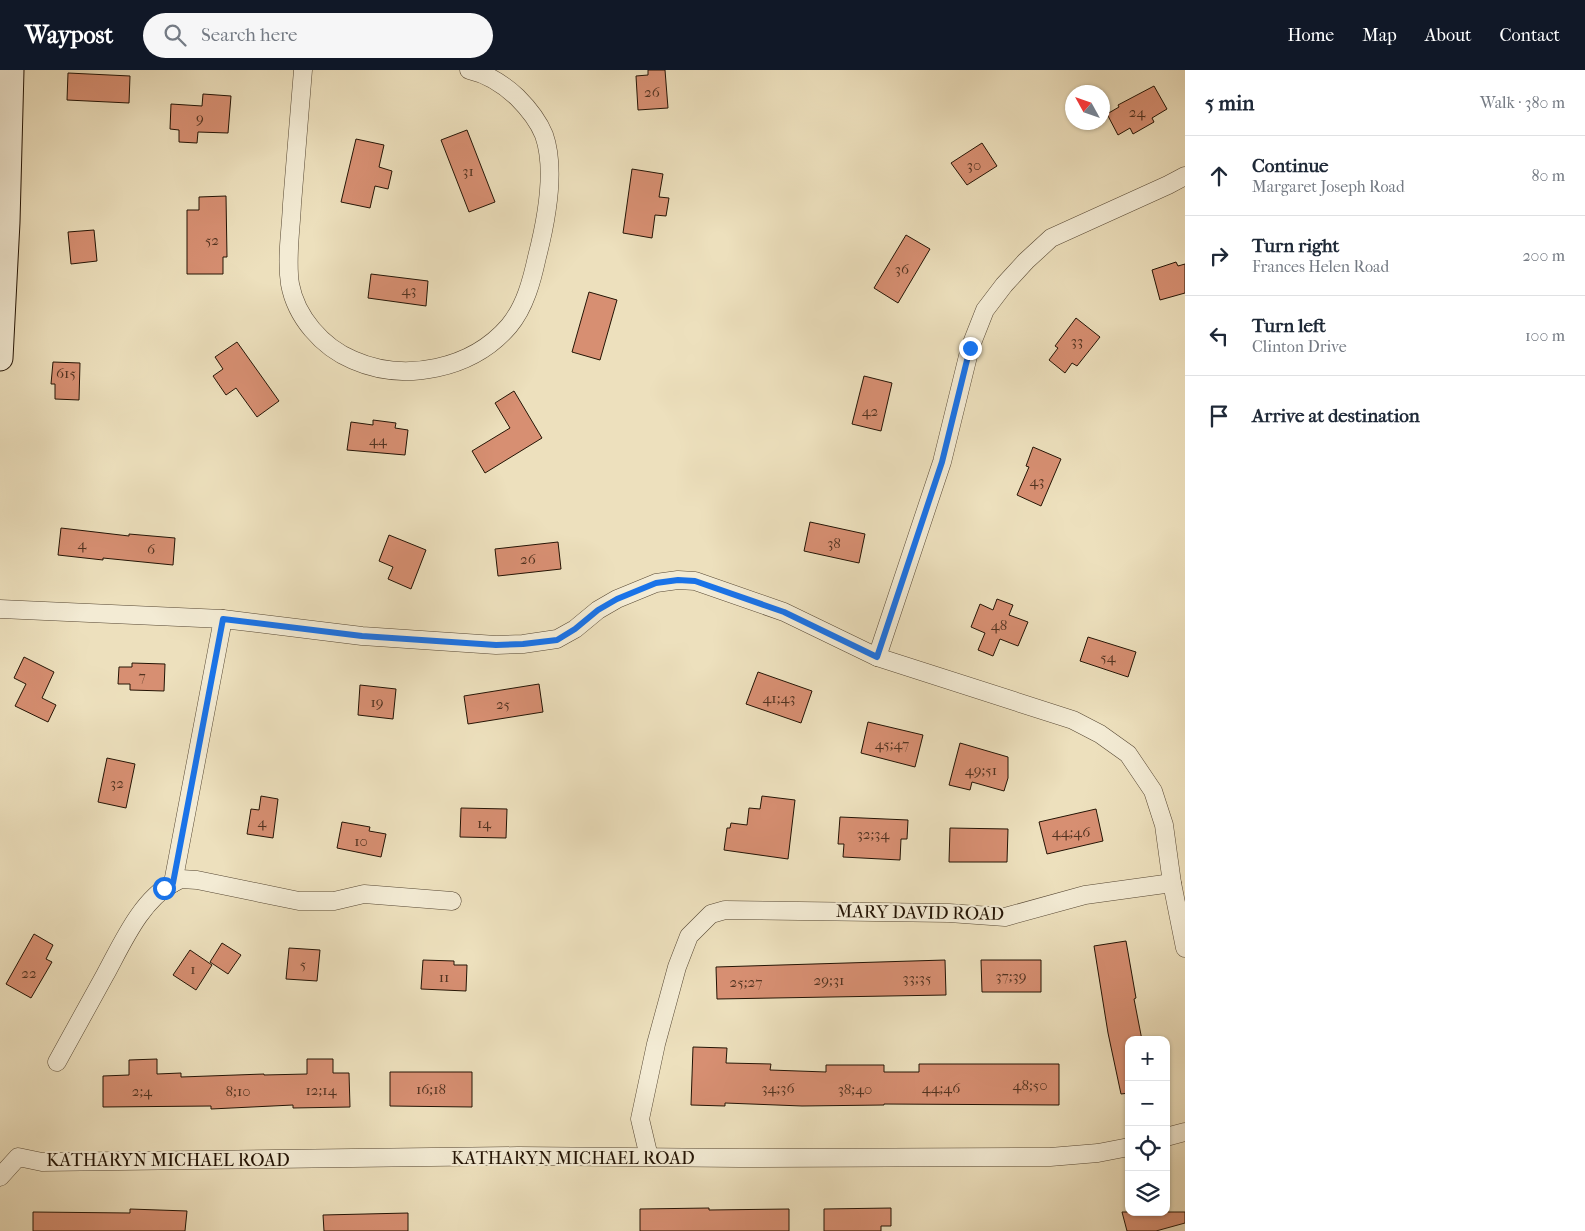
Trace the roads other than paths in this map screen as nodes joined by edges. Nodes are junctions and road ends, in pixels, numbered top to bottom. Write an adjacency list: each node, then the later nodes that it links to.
1 (11, 70): 5 (main road)
2 (303, 70): 3 (street)
3 (469, 70)
4 (1185, 176): 8 (street)
5 (0, 358)
6 (0, 609): 7 (street)
7 (223, 619): 8 (street); 9 (street)
8 (877, 657): 10 (street)
9 (173, 883): 11 (street); 13 (street)
10 (1172, 883): 12 (street); 17 (street, MARY DAVID ROAD)
11 (452, 901)
12 (1185, 948)
13 (57, 1062)
14 (1185, 1132): 15 (street)
15 (1170, 1136)
16 (1125, 1149): 17 (street, KATHARYN MICHAEL ROAD)
17 (649, 1157): 18 (street, KATHARYN MICHAEL ROAD)
18 (0, 1177)

